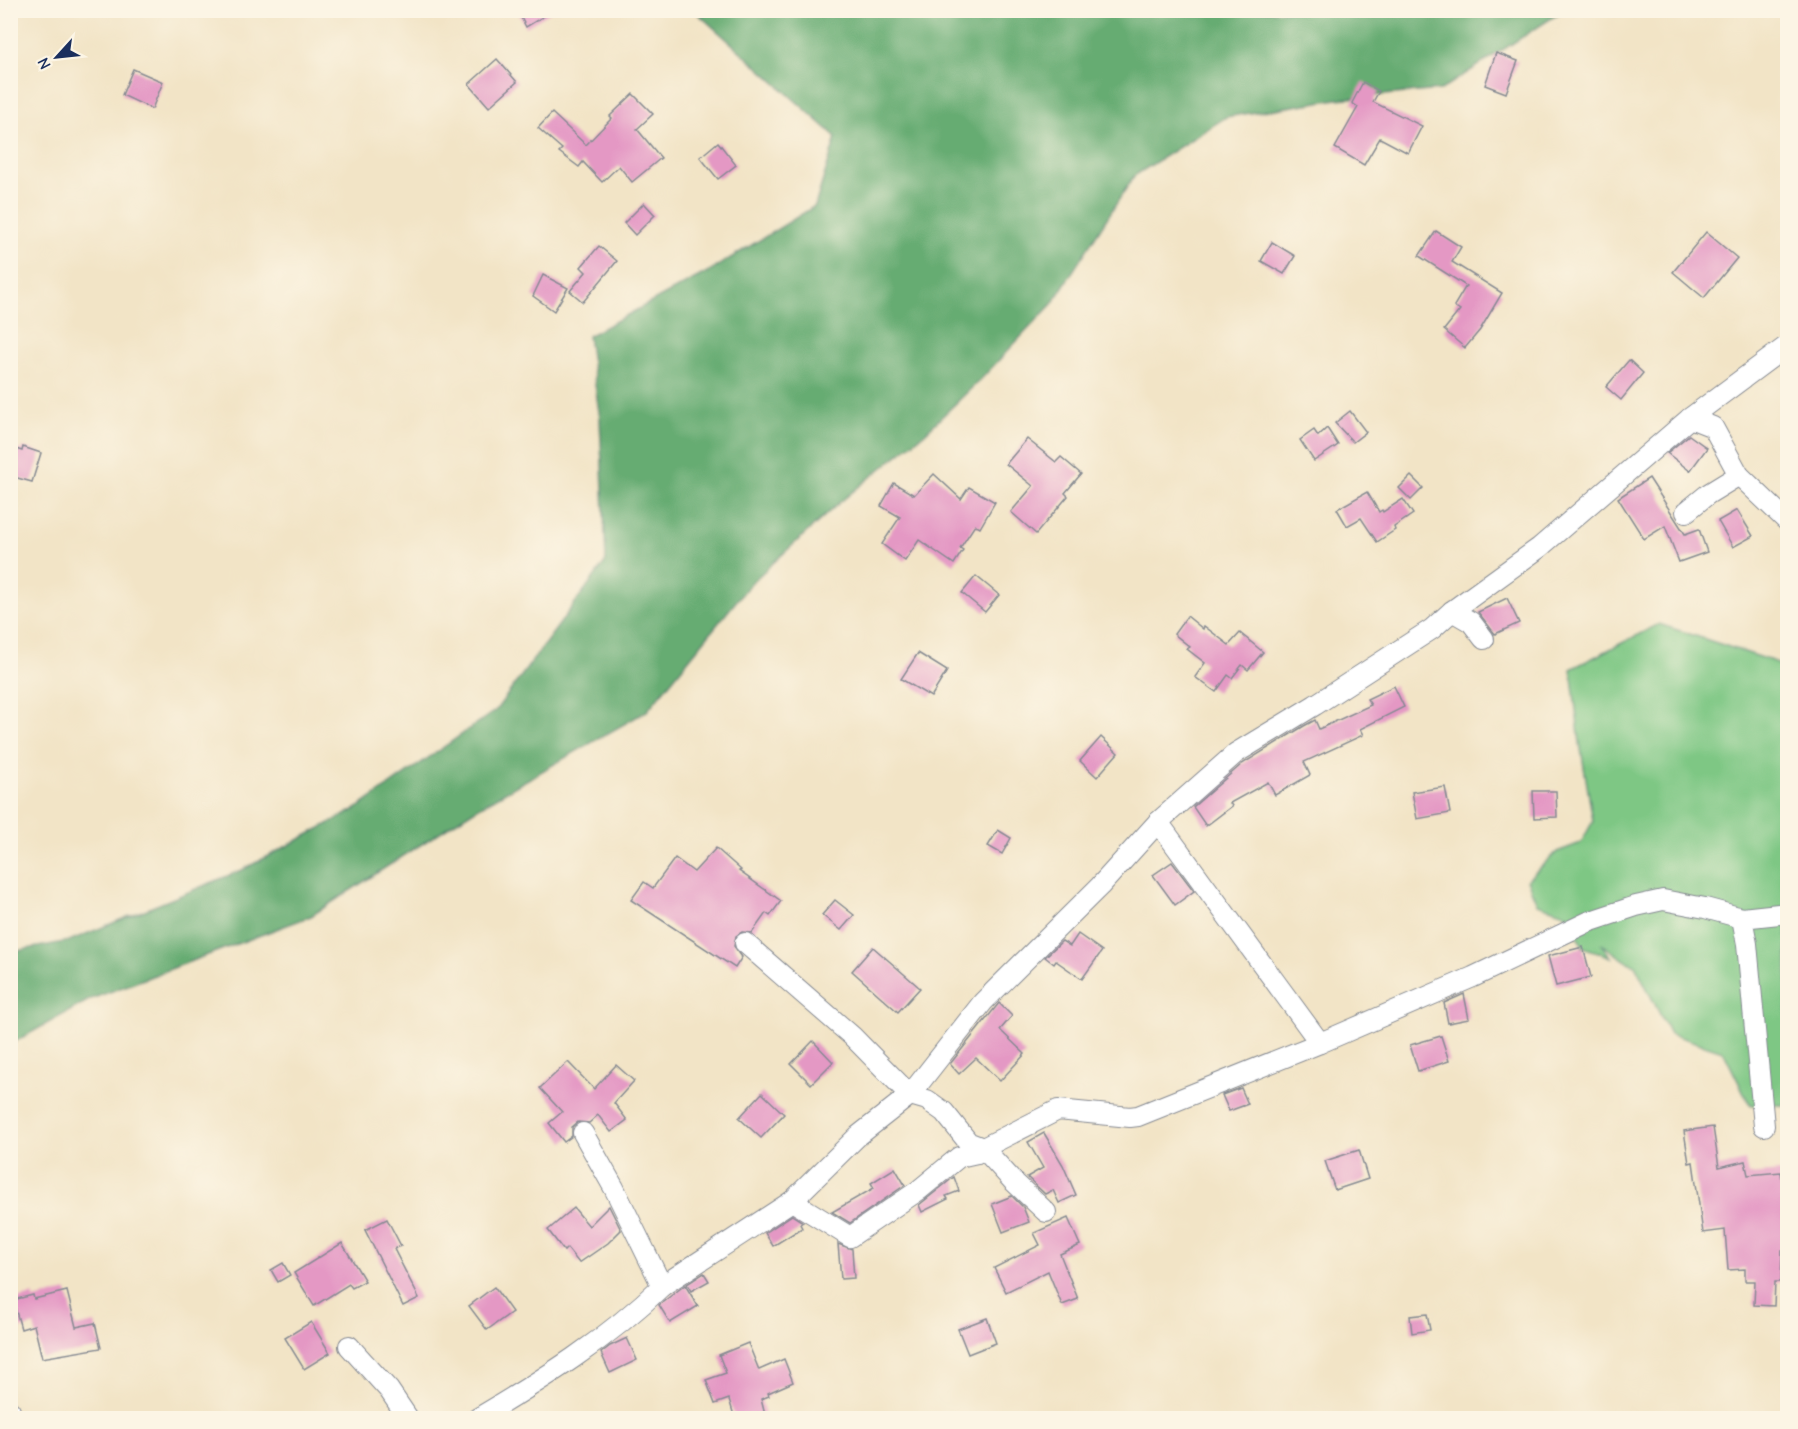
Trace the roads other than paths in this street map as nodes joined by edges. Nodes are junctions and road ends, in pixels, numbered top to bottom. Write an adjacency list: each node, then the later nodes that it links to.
1 (1788, 345): 2 (street)
2 (1690, 418): 3 (street); 6 (street)
3 (1739, 475): 4 (street); 5 (street)
4 (1686, 512)
5 (1788, 522)
6 (1452, 611): 7 (street); 8 (street)
7 (1484, 639)
8 (1158, 822): 12 (street); 13 (street)
9 (1788, 913): 10 (street)
10 (1742, 918): 12 (street); 14 (street)
11 (746, 943): 13 (street)
12 (1320, 1043): 16 (street)
13 (910, 1095): 16 (street); 17 (street)
14 (1764, 1126)
15 (583, 1133): 19 (street)
16 (980, 1150): 17 (street); 18 (street)
17 (792, 1201): 19 (street)
18 (1046, 1212)
19 (662, 1286): 24 (street)
20 (349, 1346): 23 (street)
21 (10, 1412): 22 (street)
22 (11, 1419)
23 (408, 1419)
24 (478, 1419)

